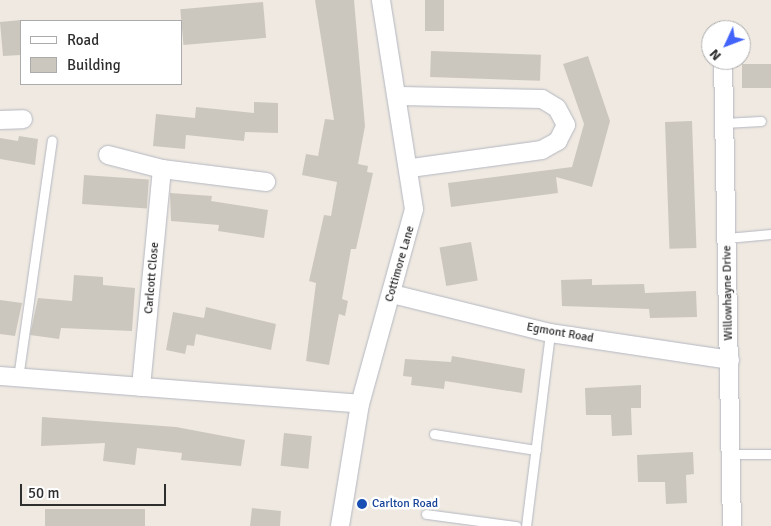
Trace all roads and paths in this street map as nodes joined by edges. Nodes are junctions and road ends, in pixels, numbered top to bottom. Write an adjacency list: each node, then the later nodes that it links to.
1 (381, 0): 3 (street, Cottimore Lane)
2 (723, 70): 7 (street, Willowhayne Drive)
3 (400, 96): 10 (street, Cottimore Lane); 10 (street)
4 (23, 119): 5 (street)
5 (0, 120)
6 (761, 121): 7 (lane)
7 (724, 123): 14 (street, Willowhayne Drive)
8 (52, 140): 19 (lane)
9 (108, 155): 11 (street)
10 (410, 168): 15 (street, Cottimore Lane)
11 (162, 169): 12 (street); 20 (street, Carlcott Close)
12 (266, 182)
13 (771, 234): 14 (lane)
14 (727, 238): 17 (street, Willowhayne Drive)
15 (392, 294): 16 (street, Egmont Road); 21 (street, Cottimore Lane)
16 (550, 333): 17 (street, Egmont Road); 23 (lane)
17 (730, 360): 24 (street, Willowhayne Drive)
18 (0, 376): 19 (street)
19 (18, 378): 20 (street)
20 (142, 387): 21 (street)
21 (360, 404): 28 (street, Cottimore Lane)
22 (434, 434): 23 (lane)
23 (536, 450): 30 (lane)
24 (731, 454): 25 (lane); 31 (street, Willowhayne Drive)
25 (771, 454)
26 (426, 514): 27 (lane)
27 (492, 524): 29 (lane)
28 (340, 526)
29 (516, 526)
30 (526, 526)
31 (732, 526)

